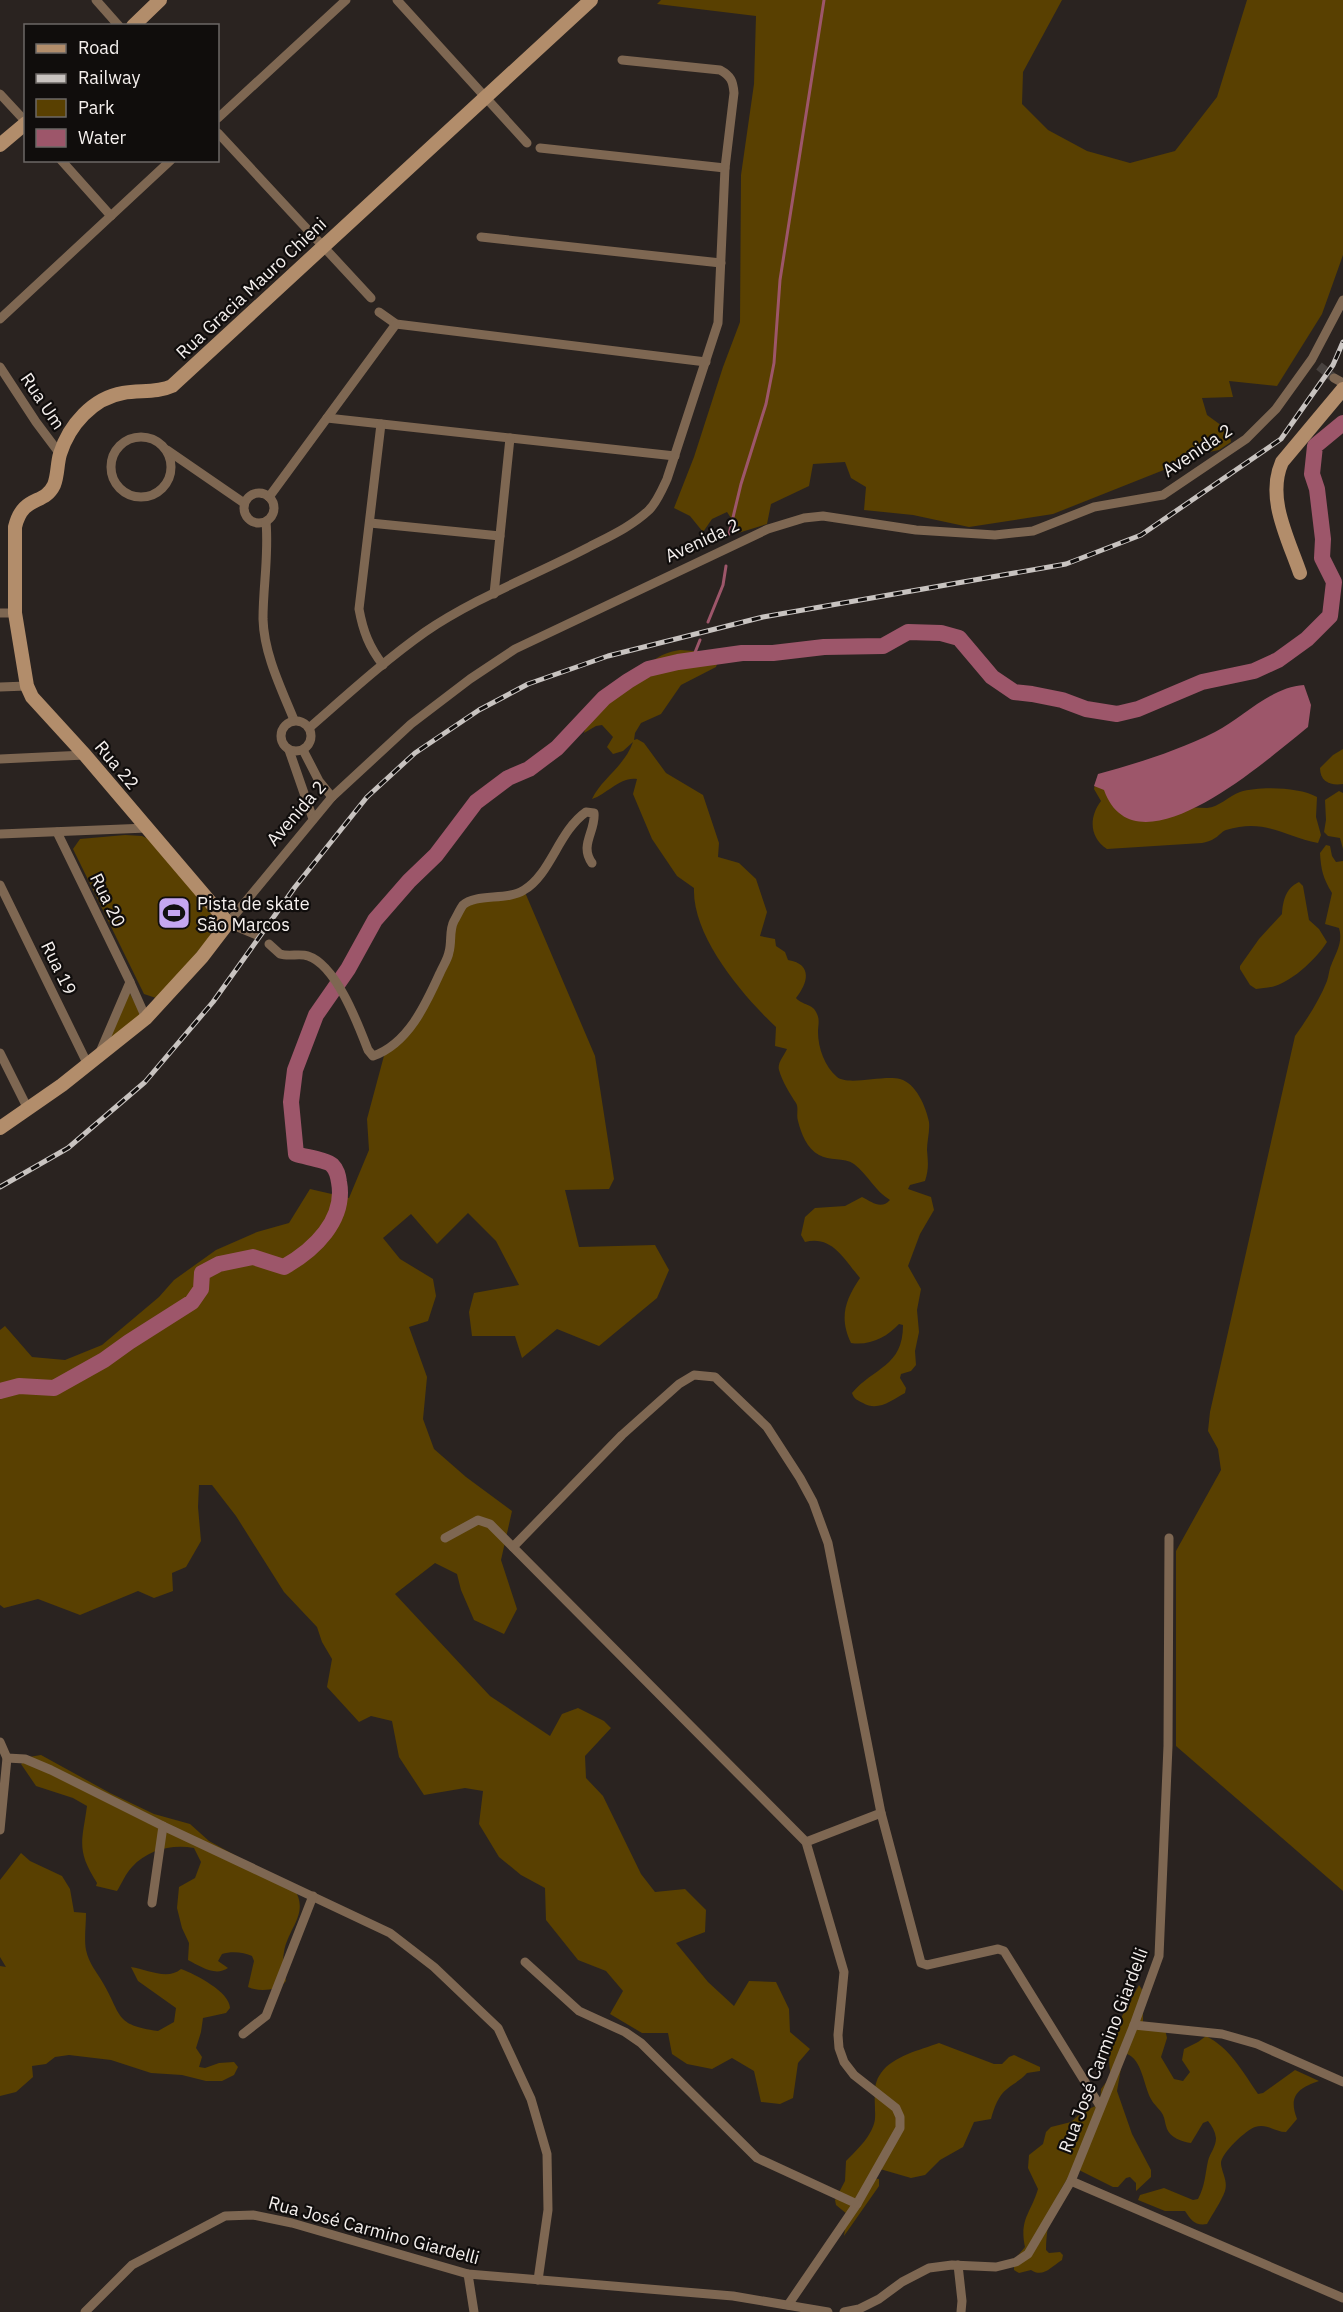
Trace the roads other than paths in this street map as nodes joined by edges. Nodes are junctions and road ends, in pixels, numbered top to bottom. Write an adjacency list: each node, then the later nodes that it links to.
1 (96, 0): 6 (street)
2 (160, 0): 7 (street)
3 (346, 0): 11 (street)
4 (397, 0): 10 (street)
5 (591, 0): 10 (street, Rua Gracia Mauro Chieni)
6 (117, 24)
7 (135, 24)
8 (622, 60): 20 (street)
9 (0, 94): 12 (street)
10 (486, 98): 15 (street); 23 (street, Rua Gracia Mauro Chieni)
11 (219, 117)
12 (24, 120)
13 (24, 124): 16 (street)
14 (219, 134): 23 (street)
15 (527, 143)
16 (0, 145)
17 (540, 148): 20 (street)
18 (63, 162): 21 (street)
19 (169, 162): 21 (street)
20 (725, 168): 24 (street)
21 (111, 216): 28 (street)
22 (481, 237): 24 (street)
23 (323, 246): 25 (street); 37 (street, Rua Gracia Mauro Chieni)
24 (721, 263): 30 (street)
25 (371, 298)
26 (1343, 300): 57 (street, Avenida 2)
27 (379, 312): 29 (street)
28 (0, 319)
29 (396, 324): 30 (street); 33 (street)
30 (706, 362): 38 (street)
31 (0, 367): 37 (street, Rua Um)
32 (1340, 384): 44 (street)
33 (327, 418): 34 (street); 39 (street)
34 (381, 424): 35 (street); 42 (street)
35 (510, 438): 38 (street); 43 (street)
36 (167, 450): 36 (street); 40 (street)
37 (60, 454): 47 (street, Rua Gracia Mauro Chieni)
38 (675, 456): 45 (street)
39 (270, 497): 40 (street); 41 (street)
40 (244, 503): 41 (street)
41 (266, 522): 51 (street)
42 (370, 523): 43 (street); 48 (street)
43 (500, 536): 45 (street)
44 (1300, 573)
45 (494, 594): 48 (street)
46 (0, 613): 47 (street)
47 (15, 613): 49 (street, Rua 22)
48 (383, 665): 52 (street)
49 (27, 686): 50 (street); 55 (street, Rua 22)
50 (0, 687)
51 (294, 720): 52 (street); 53 (street)
52 (309, 728): 54 (street)
53 (289, 750): 54 (street); 58 (street)
54 (303, 750): 57 (street)
55 (85, 755): 56 (street); 59 (street, Rua 22)
56 (0, 759)
57 (332, 797): 58 (street, Avenida 2)
58 (313, 819): 64 (street, Avenida 2)
59 (147, 828): 60 (street); 64 (street, Rua 22)
60 (57, 832): 61 (street); 67 (street, Rua 20)
61 (0, 834)
62 (592, 863): 66 (street)
63 (0, 885): 70 (street, Rua 19)
64 (228, 923): 65 (street); 68 (street, Avenida 2)
65 (257, 935)
66 (269, 944)
67 (130, 982): 68 (street, Rua 20); 70 (street)
68 (146, 1018): 70 (street, Avenida 2)
69 (0, 1053): 71 (street)
70 (93, 1060): 71 (street, Avenida 2)
71 (28, 1109): 72 (street, Avenida 2)
72 (0, 1128)
73 (445, 1538): 75 (street)
74 (1169, 1538): 85 (street, Rua José Carmino Giardelli)
75 (513, 1547): 78 (street); 81 (street)
76 (0, 1742): 77 (street)
77 (7, 1758): 79 (street); 80 (street)
78 (881, 1813): 81 (street); 88 (street)
79 (163, 1826): 82 (street); 83 (street)
80 (0, 1830)
81 (806, 1842): 90 (street)
82 (313, 1896): 86 (street); 93 (street)
83 (152, 1903)
84 (525, 1962): 90 (street)
85 (1134, 2025): 87 (street); 88 (street, Rua José Carmino Giardelli)
86 (243, 2034)
87 (1343, 2082)
88 (1101, 2106): 89 (street, Rua José Carmino Giardelli)
89 (1071, 2181): 91 (street, Rua José Carmino Giardelli); 94 (street)
90 (857, 2204): 95 (street)
91 (958, 2265): 99 (street, Rua José Carmino Giardelli); 100 (street)
92 (468, 2274): 93 (street, Rua José Carmino Giardelli); 96 (street, Rua José Carmino Giardelli); 97 (street)
93 (538, 2280): 95 (street, Rua José Carmino Giardelli)
94 (1343, 2298)
95 (788, 2305): 98 (street, Rua José Carmino Giardelli)
96 (85, 2312)
97 (474, 2312)
98 (828, 2312)
99 (844, 2312)
100 (961, 2312)

